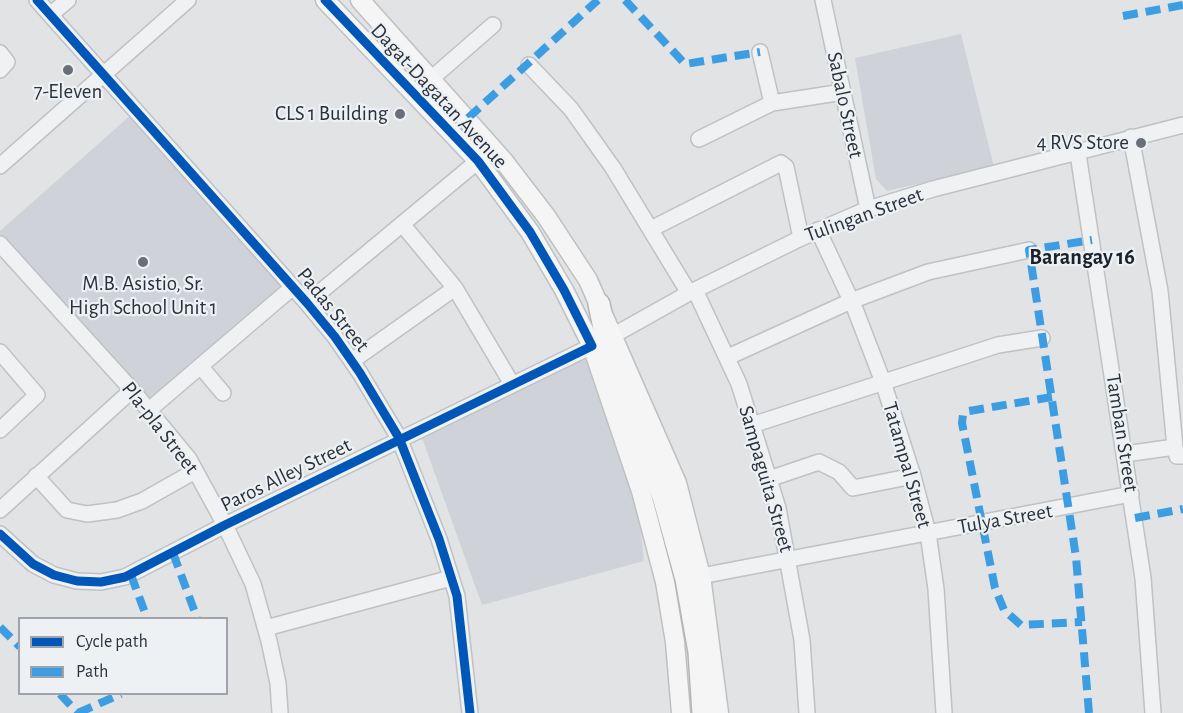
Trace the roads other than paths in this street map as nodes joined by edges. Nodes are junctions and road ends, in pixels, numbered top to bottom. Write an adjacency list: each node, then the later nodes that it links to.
1 (37, 0): 7 (street, Padas Street)
2 (68, 0): 7 (street)
3 (188, 0): 14 (street)
4 (325, 0): 9 (main road, Dagat-Dagatan Avenue)
5 (823, 0): 16 (street, Sabalo Street)
6 (364, 5): 9 (main road); 15 (main road, Dagat-Dagatan Avenue)
7 (50, 15): 14 (street, Padas Street)
8 (494, 25): 15 (street)
9 (350, 27): 22 (main road, Dagat-Dagatan Avenue)
10 (760, 52): 17 (street)
11 (0, 53): 13 (street)
12 (529, 65): 26 (street, Sampaguita Street)
13 (0, 70)
14 (104, 76): 23 (street); 31 (street, Padas Street)
15 (432, 78): 36 (main road, Dagat-Dagatan Avenue)
16 (843, 92): 17 (street); 24 (street, Sabalo Street)
17 (772, 103): 20 (street)
18 (1183, 125): 19 (street, Tulingan Street)
19 (1131, 137): 21 (street, Tulingan Street); 53 (street)
20 (699, 139)
21 (1078, 154): 24 (street, Tulingan Street); 52 (street, Tamban Street)
22 (478, 161): 25 (street); 39 (main road, Dagat-Dagatan Avenue)
23 (0, 166)
24 (868, 209): 27 (street, Tulingan Street)
25 (402, 224): 32 (street); 35 (street)
26 (651, 229): 28 (street); 33 (street, Sampaguita Street)
27 (818, 230): 28 (street, Tulingan Street); 34 (street, Tatampal Street)
28 (801, 238): 33 (street, Tulingan Street)
29 (0, 244): 46 (street, Pla-pla Street)
30 (1029, 250): 34 (street)
31 (293, 287): 35 (street, Padas Street); 43 (street)
32 (455, 288): 42 (street); 45 (street)
33 (692, 292): 37 (street, Tulingan Street); 41 (street, Sampaguita Street)
34 (851, 301): 41 (street); 44 (street, Tatampal Street)
35 (307, 303): 42 (street, Padas Street)
36 (599, 304): 37 (main road, Dagat-Dagatan Avenue); 70 (highway)
37 (614, 335): 64 (main road, Dagat-Dagatan Avenue)
38 (1042, 338): 44 (street)
39 (592, 346): 45 (street, Paros Alley Street); 69 (main road, Dagat-Dagatan Avenue)
40 (0, 352): 50 (street)
41 (728, 357): 49 (street, Sampaguita Street)
42 (352, 361): 51 (street, Padas Street)
43 (201, 367): 47 (street); 48 (street)
44 (883, 382): 49 (street); 56 (street, Tatampal Street)
45 (512, 384): 51 (street, Paros Alley Street)
46 (132, 390): 48 (street, Pla-pla Street); 55 (street)
47 (223, 393)
48 (149, 410): 54 (street, Pla-pla Street)
49 (752, 425): 57 (street, Sampaguita Street)
50 (0, 430)
51 (399, 438): 60 (street, Paros Alley Street); 65 (street, Padas Street)
52 (1132, 452): 53 (street); 58 (street, Tamban Street)
53 (1179, 452)
54 (195, 471): 55 (street); 60 (street, Pla-pla Street)
55 (36, 476): 59 (street)
56 (913, 476): 57 (street); 61 (street, Tatampal Street)
57 (769, 479): 63 (street, Sampaguita Street)
58 (1131, 494): 61 (street, Tulya Street); 74 (street, Tamban Street)
59 (0, 510)
60 (225, 525): 62 (street, Paros Alley Street); 66 (street, Pla-pla Street)
61 (927, 533): 63 (street, Tulya Street); 73 (street, Tatampal Street)
62 (0, 534)
63 (789, 559): 64 (street, Tulya Street); 72 (street, Sampaguita Street)
64 (701, 576): 71 (main road, Dagat-Dagatan Avenue)
65 (451, 578): 66 (street); 68 (street, Padas Street)
66 (266, 628): 67 (street, Pla-pla Street)
67 (280, 713)
68 (470, 713)
69 (681, 713)
70 (703, 713)
71 (719, 713)
72 (807, 713)
73 (944, 713)
74 (1153, 713)

